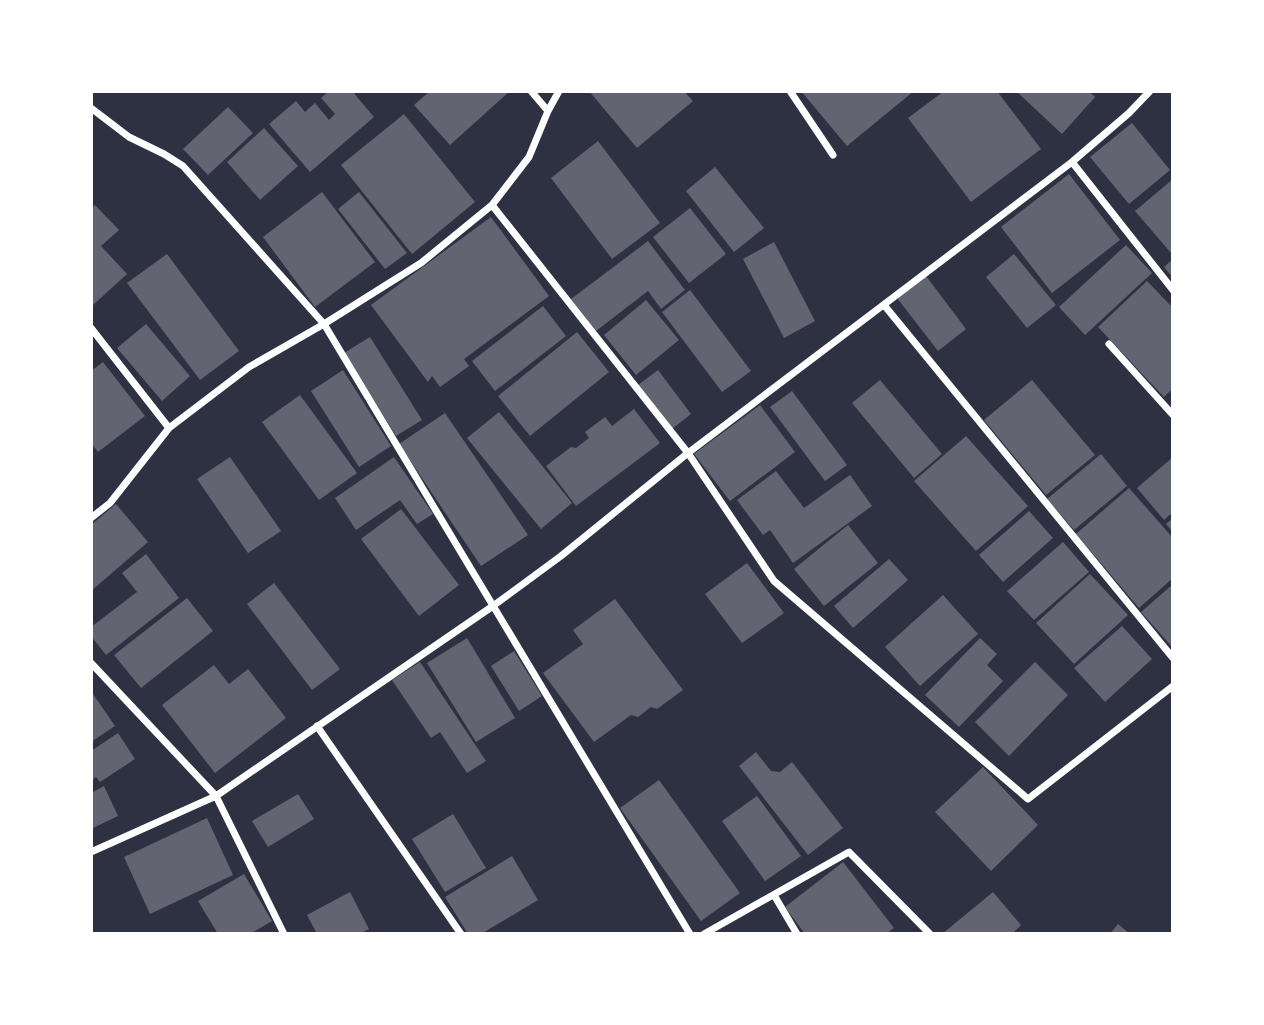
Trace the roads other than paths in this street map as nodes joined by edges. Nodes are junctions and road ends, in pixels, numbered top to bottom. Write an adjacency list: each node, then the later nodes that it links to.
1 (531, 91): 6 (street)
2 (559, 91): 6 (street)
3 (790, 91): 7 (street)
4 (1150, 91): 8 (street)
5 (91, 108): 12 (street)
6 (548, 111): 9 (street)
7 (833, 155)
8 (1072, 162): 10 (street); 11 (street)
9 (492, 205): 12 (street); 17 (street)
10 (1173, 290)
11 (884, 305): 17 (street); 20 (street)
12 (324, 324): 16 (street); 19 (street)
13 (91, 328): 16 (street)
14 (1109, 344): 15 (street)
15 (1173, 415)
16 (169, 428): 18 (street)
17 (688, 453): 19 (street); 22 (street)
18 (91, 518)
19 (493, 606): 23 (street); 29 (street)
20 (1173, 658)
21 (91, 663): 24 (street)
22 (1173, 685)
23 (317, 726): 24 (street); 28 (street)
24 (216, 796): 25 (street); 27 (street)
25 (91, 852)
26 (774, 895): 30 (street); 31 (street); 32 (street)
27 (284, 934)
28 (461, 934)
29 (690, 934)
30 (704, 934)
31 (797, 934)
32 (930, 934)

